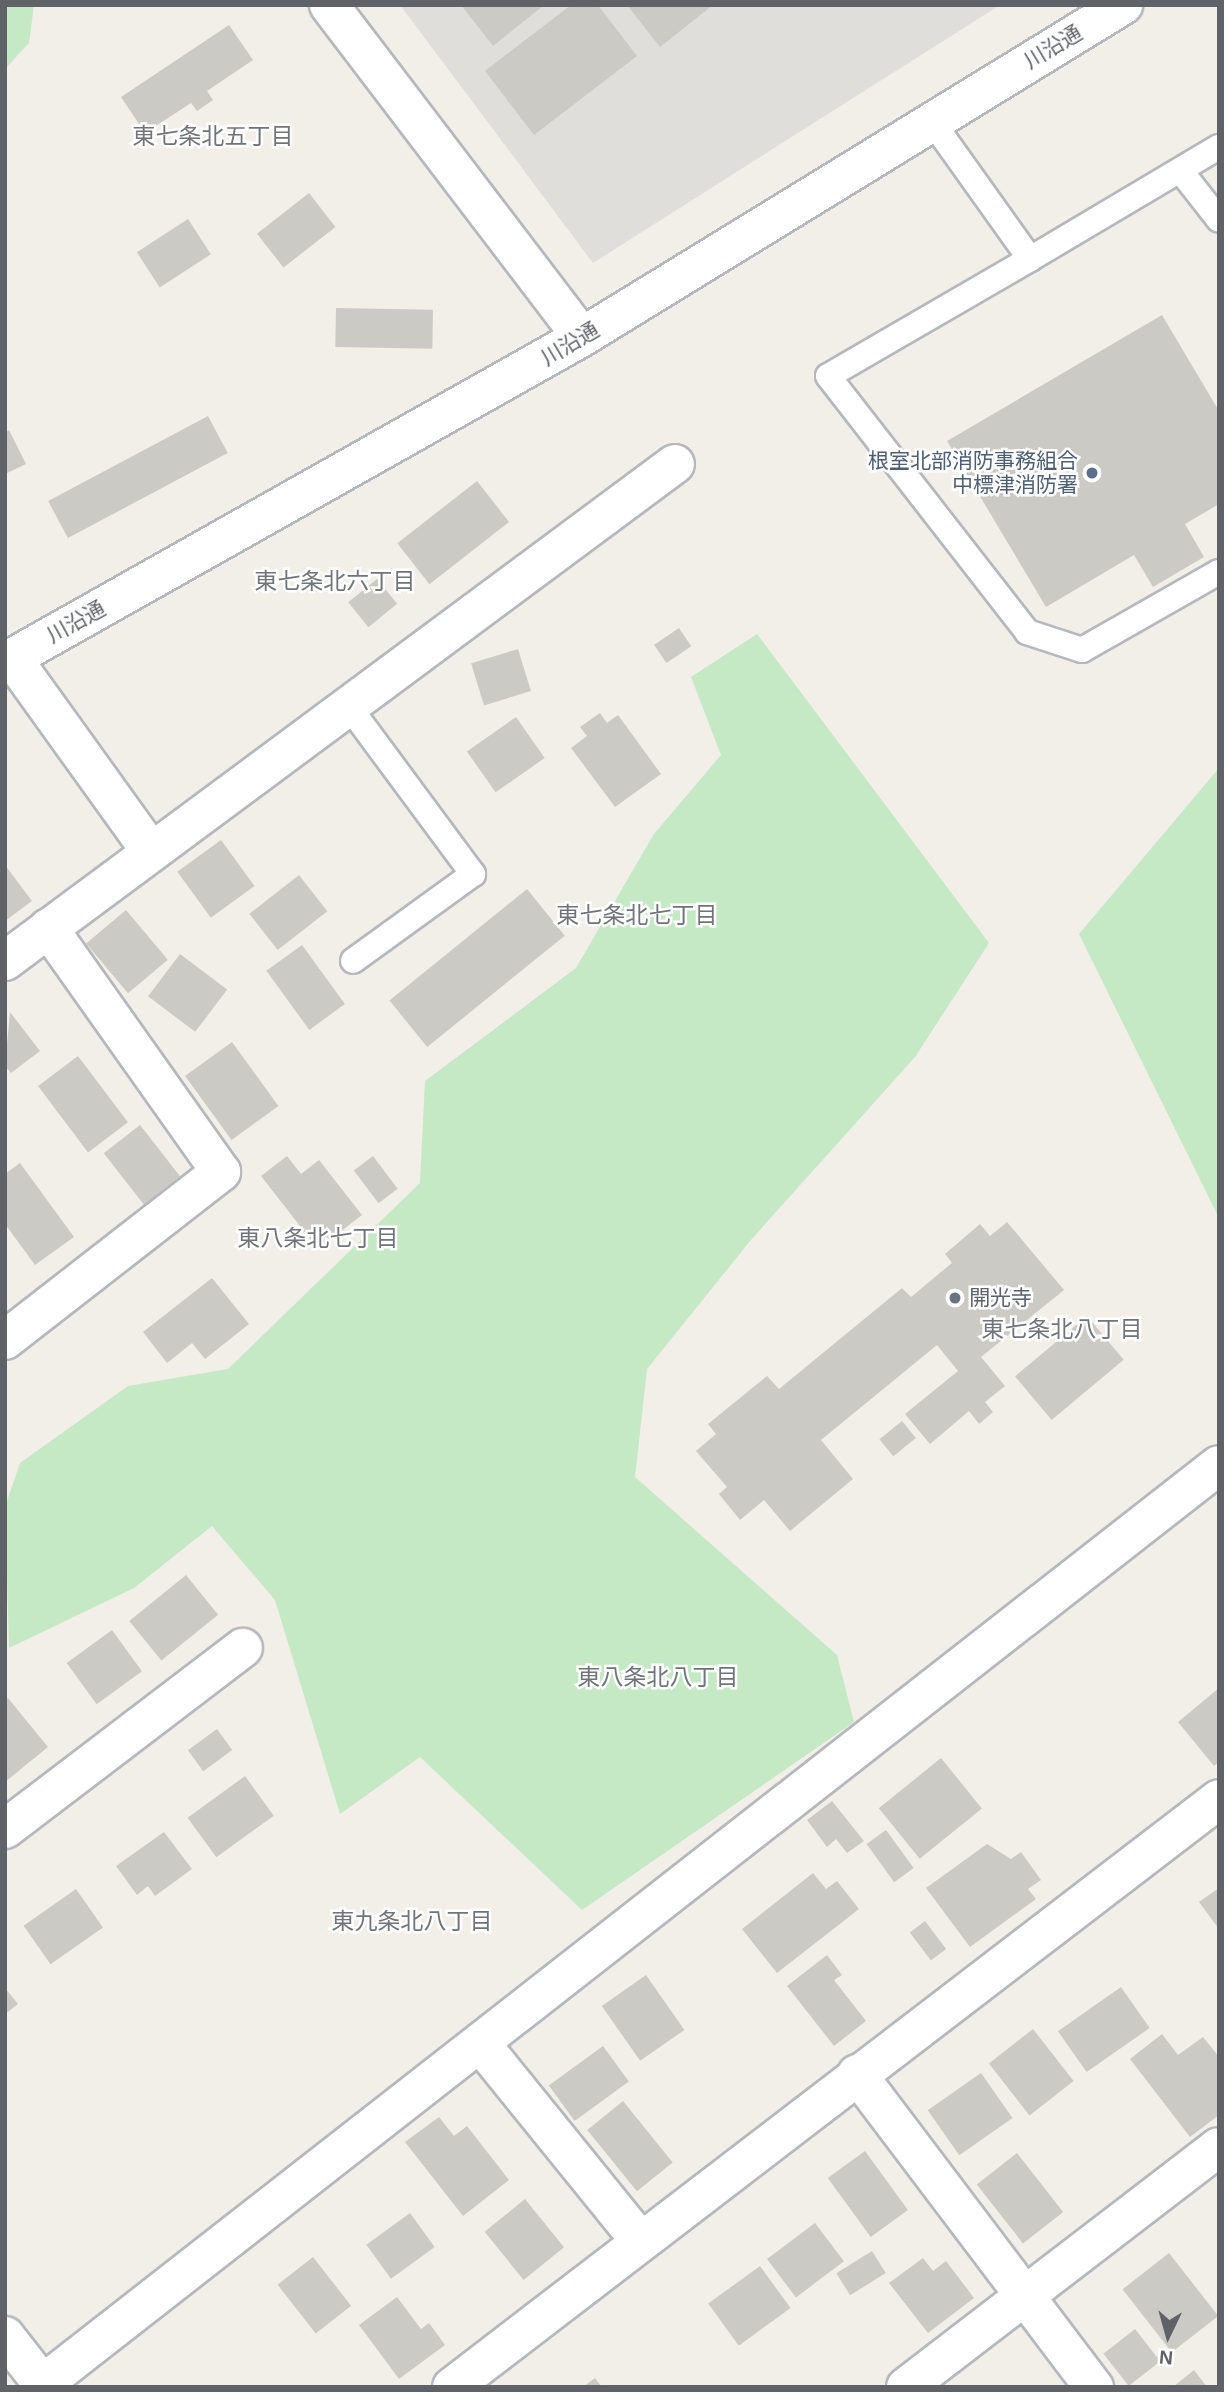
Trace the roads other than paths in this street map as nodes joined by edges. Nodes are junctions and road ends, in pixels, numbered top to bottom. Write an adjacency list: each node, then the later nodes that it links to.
1 (329, 5): 8 (street)
2 (1123, 5): 3 (street, 川沿通)
3 (931, 120): 7 (lane); 8 (street, 川沿通)
4 (1219, 147): 5 (lane)
5 (1180, 170): 6 (lane); 7 (lane)
6 (1219, 220)
7 (1030, 258): 10 (lane)
8 (582, 337): 11 (street, 川沿通)
9 (675, 464): 12 (street)
10 (1219, 572)
11 (9, 660): 13 (street)
12 (347, 704): 13 (street); 16 (lane)
13 (149, 849): 14 (street)
14 (48, 928): 15 (street); 17 (street)
15 (5, 961)
16 (353, 961)
17 (5, 1340)
18 (1219, 1465): 22 (street)
19 (243, 1648): 21 (street)
20 (1219, 1799): 23 (street)
21 (5, 1829)
22 (480, 2043): 25 (street); 28 (street)
23 (857, 2074): 25 (street); 26 (street)
24 (1219, 2147): 26 (street)
25 (639, 2239): 29 (street)
26 (1026, 2295): 30 (street); 31 (street)
27 (5, 2336): 28 (street)
28 (33, 2382)
29 (453, 2387)
30 (906, 2387)
31 (1094, 2387)

